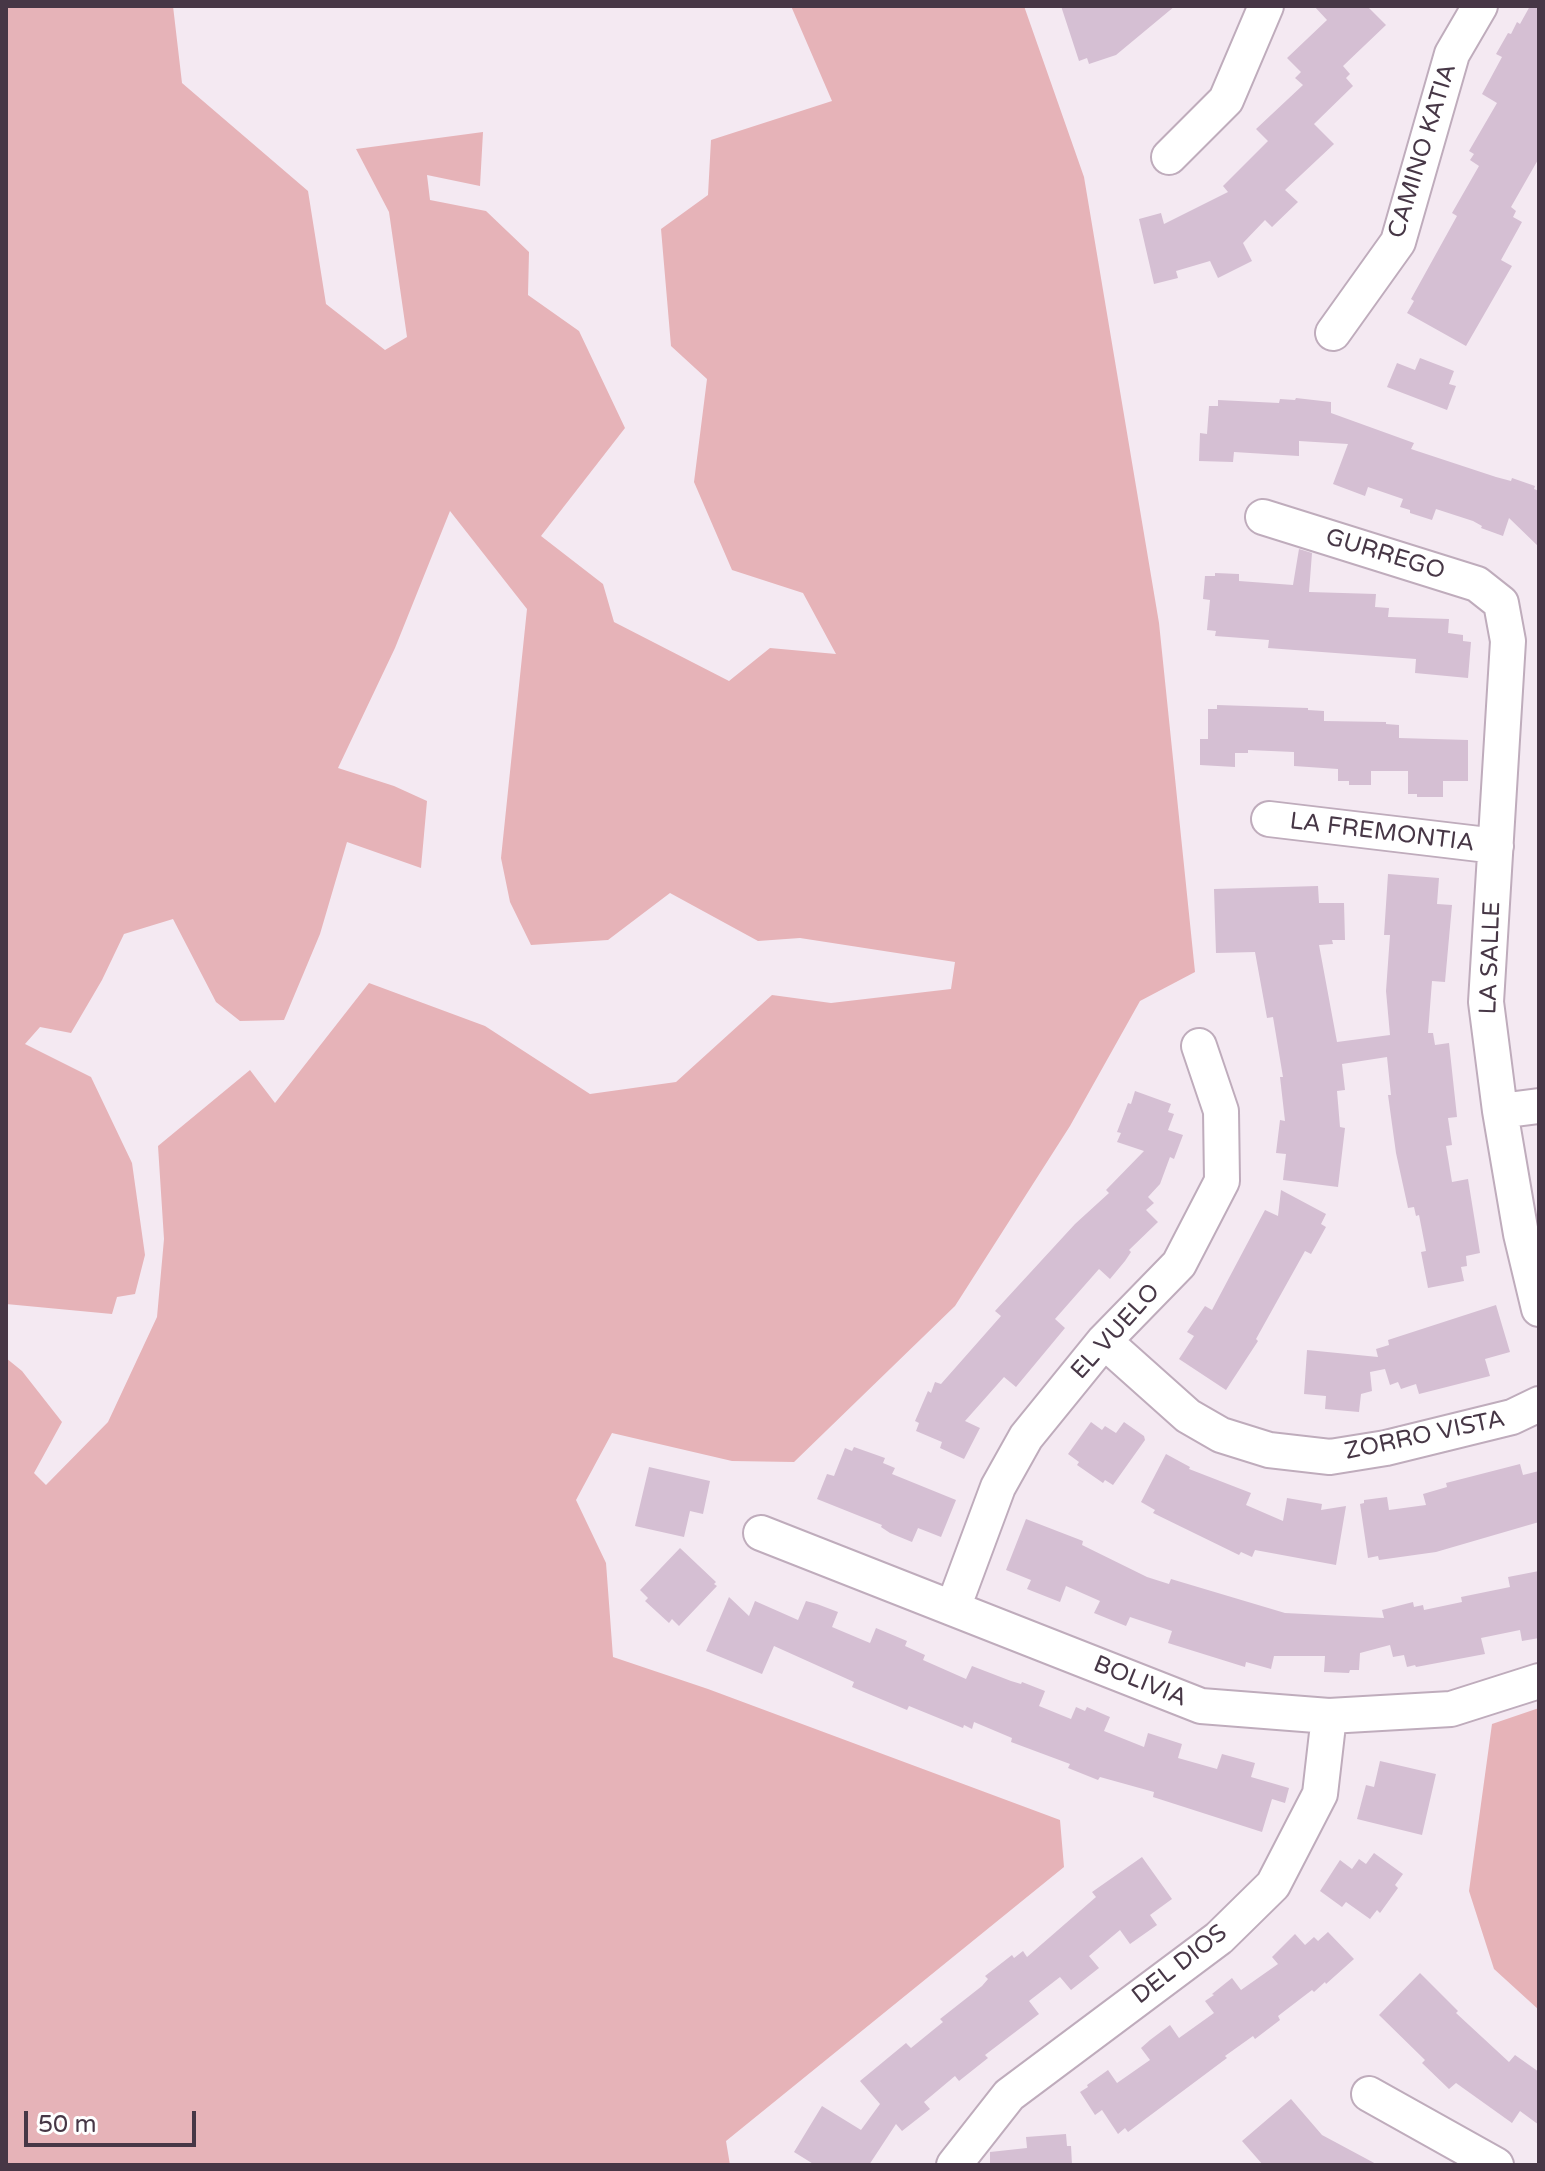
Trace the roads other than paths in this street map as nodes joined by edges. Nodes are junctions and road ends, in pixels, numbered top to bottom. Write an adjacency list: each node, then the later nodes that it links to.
1 (1266, 6): 3 (street)
2 (1480, 6): 4 (street, CAMINO KATIA)
3 (1169, 157)
4 (1333, 333)
5 (1263, 517): 6 (street, GURREGO)
6 (1501, 603): 8 (street, LA SALLE)
7 (1269, 819): 8 (street, LA FREMONTIA)
8 (1496, 846): 11 (street, LA SALLE)
9 (1199, 1046): 13 (street, EL VUELO)
10 (1539, 1106): 11 (street)
11 (1500, 1111): 12 (street, LA SALLE)
12 (1539, 1309)
13 (1104, 1341): 14 (street, ZORRO VISTA); 16 (street, EL VUELO)
14 (1539, 1404)
15 (761, 1533): 16 (street, BOLIVIA)
16 (953, 1608): 18 (street, BOLIVIA)
17 (1539, 1681): 18 (street, BOLIVIA)
18 (1329, 1716): 20 (street, DEL DIOS)
19 (1369, 2094): 21 (street)
20 (954, 2165)
21 (1496, 2165)

